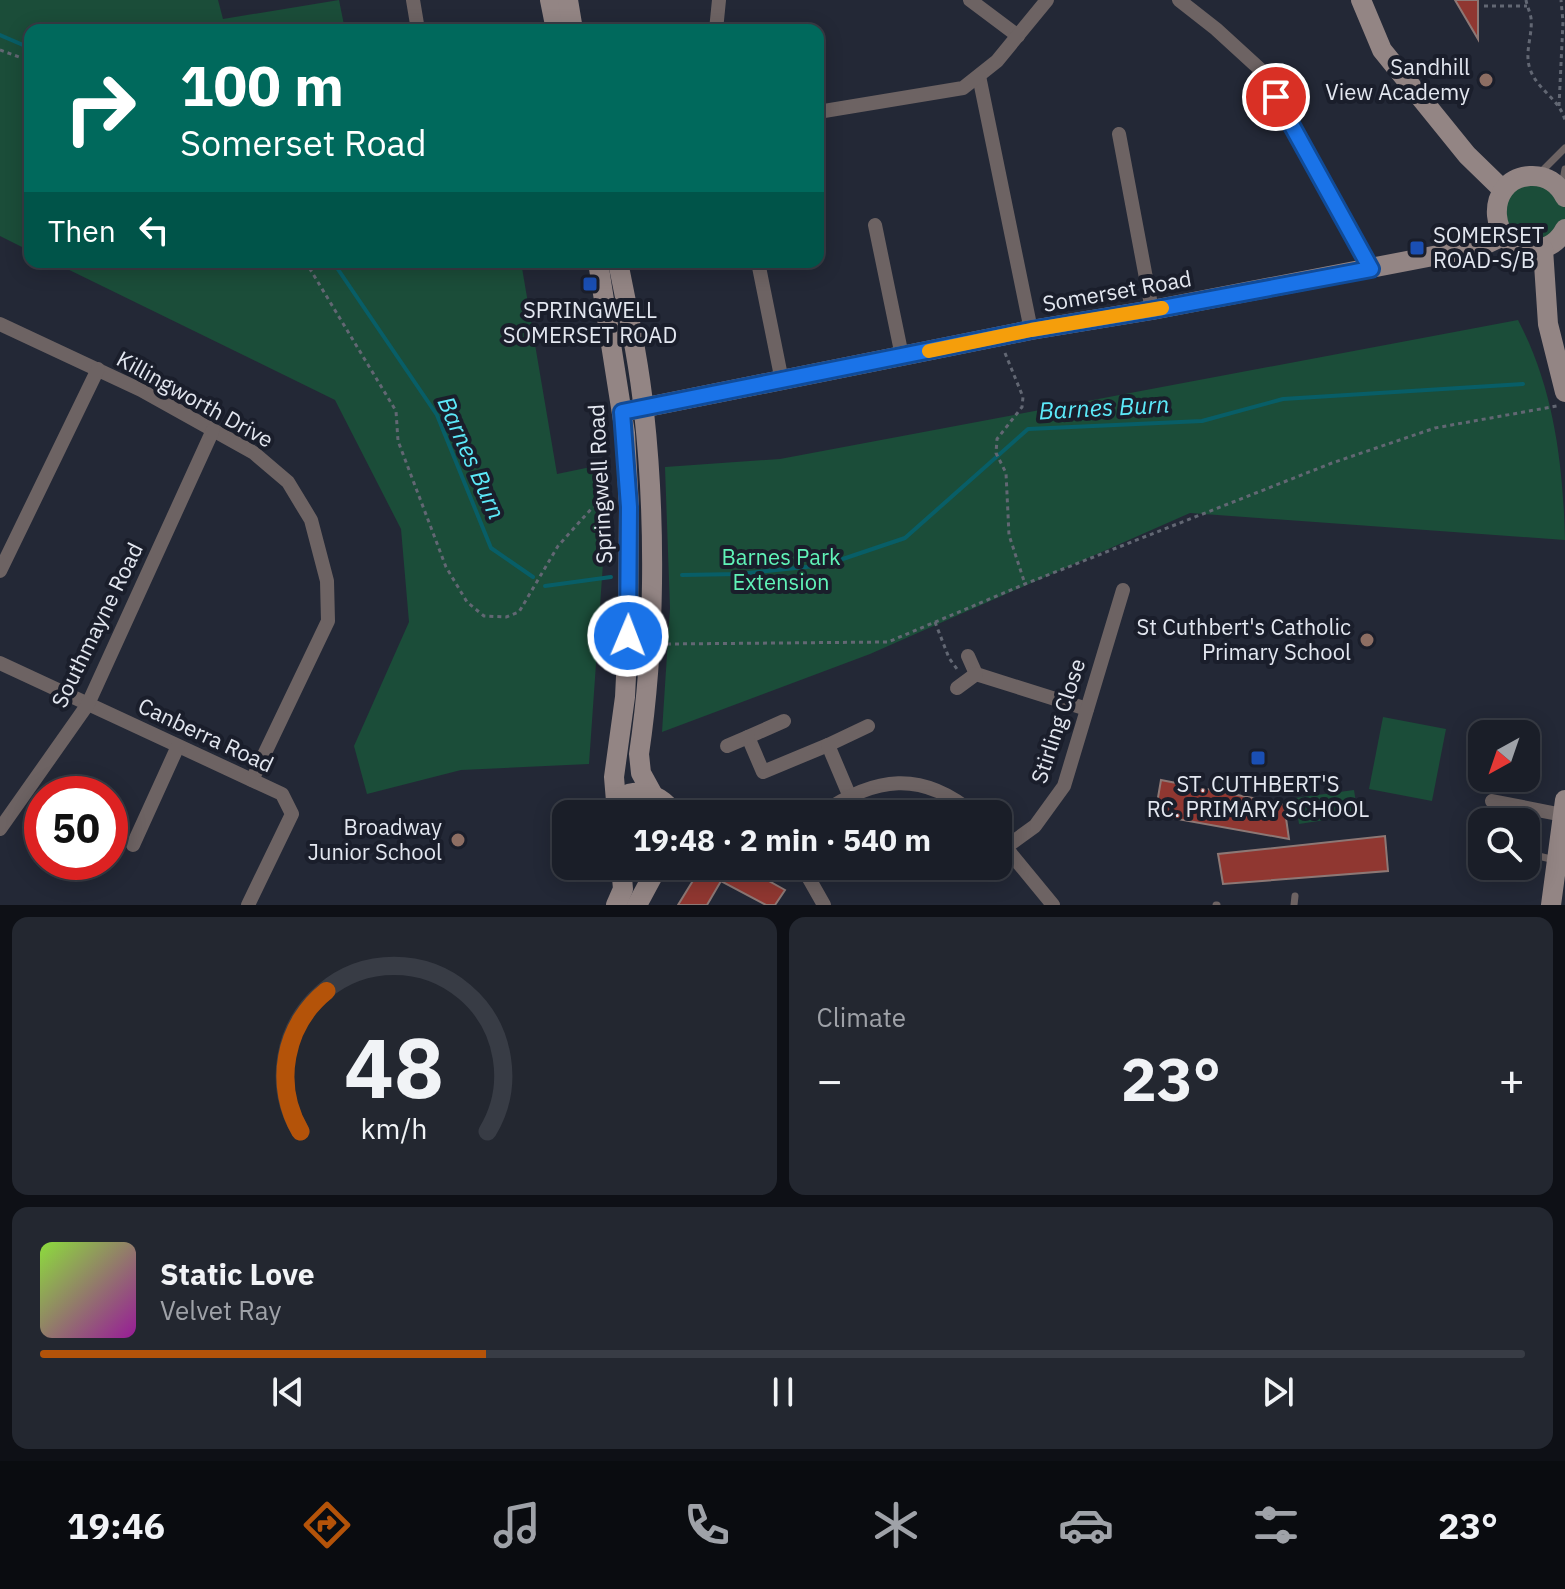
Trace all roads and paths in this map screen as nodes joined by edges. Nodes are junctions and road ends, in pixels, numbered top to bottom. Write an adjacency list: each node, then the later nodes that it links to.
1 (413, 0): 14 (street)
2 (550, 0): 15 (street)
3 (568, 0): 16 (street)
4 (719, 0): 17 (street)
5 (970, 0): 18 (street)
6 (1047, 0): 18 (street)
7 (1179, 0): 38 (street)
8 (1361, 0): 29 (street)
9 (1526, 0): 12 (path)
10 (1561, 0): 13 (path)
11 (1484, 6): 12 (path)
12 (1527, 6): 22 (path)
13 (1564, 22): 22 (path)
14 (417, 24)
15 (555, 24)
16 (572, 24)
17 (717, 24)
18 (1018, 36): 21 (street)
19 (0, 50): 20 (path)
20 (24, 59)
21 (979, 76): 23 (street); 41 (street)
22 (1559, 106): 24 (path)
23 (824, 111)
24 (1565, 121)
25 (1119, 134): 39 (street)
26 (1565, 148): 27 (lane)
27 (1538, 176): 28 (street); 29 (street)
28 (1564, 185)
29 (1503, 190): 32 (street)
30 (875, 225): 43 (street)
31 (1565, 229): 33 (street)
32 (1503, 236): 33 (street); 38 (street, Somerset Road)
33 (1543, 249): 46 (street)
34 (310, 268): 51 (path)
35 (599, 268): 49 (street, Springwell Road)
36 (619, 268): 48 (street)
37 (759, 268): 45 (street)
38 (1371, 269): 39 (street, Somerset Road)
39 (1152, 310): 41 (street, Somerset Road)
40 (0, 324): 44 (street, Killingworth Drive)
41 (1031, 330): 42 (street, Somerset Road)
42 (999, 336): 43 (street, Somerset Road); 53 (path)
43 (902, 356): 45 (street, Somerset Road)
44 (98, 369): 50 (street, Killingworth Drive); 52 (street)
45 (782, 381): 48 (street, Somerset Road)
46 (1565, 392)
47 (1565, 405): 53 (path)
48 (644, 410): 49 (street, Somerset Road); 56 (street)
49 (622, 412): 51 (street, Springwell Road)
50 (213, 430): 60 (street, Southmayne Road); 68 (street, Killingworth Drive)
51 (629, 498): 71 (street, Springwell Road)
52 (0, 571)
53 (1025, 584): 55 (path)
54 (1123, 590): 61 (street, Stirling Close)
55 (935, 622): 56 (path); 59 (path)
56 (648, 644): 69 (street)
57 (968, 656): 59 (street)
58 (0, 663): 60 (street, Canberra Road)
59 (967, 681): 61 (street)
60 (88, 704): 66 (street, Canberra Road); 78 (street, Southmayne Road)
61 (1087, 709): 79 (street, Stirling Close)
62 (784, 721): 64 (street)
63 (868, 726): 65 (street)
64 (748, 737): 65 (street); 67 (street)
65 (828, 745): 70 (street)
66 (178, 746): 68 (street, Canberra Road); 80 (street)
67 (727, 746)
68 (252, 780): 88 (street, Canberra Road)
69 (652, 793): 72 (street, Springwell Road); 73 (street)
70 (850, 797): 74 (street); 75 (street)
71 (612, 800)
72 (624, 800)
73 (662, 800)
74 (845, 800)
75 (954, 800)
76 (1492, 801): 77 (street)
77 (1564, 810): 83 (street)
78 (0, 829)
79 (1012, 838)
80 (133, 845)
81 (1012, 856): 87 (street)
82 (1540, 856): 83 (lane)
83 (1557, 860): 92 (street)
84 (622, 880): 89 (street)
85 (650, 880): 90 (street)
86 (810, 880): 91 (street)
87 (1048, 903)
88 (248, 905)
89 (616, 905)
90 (637, 905)
91 (824, 905)
92 (1551, 905)

